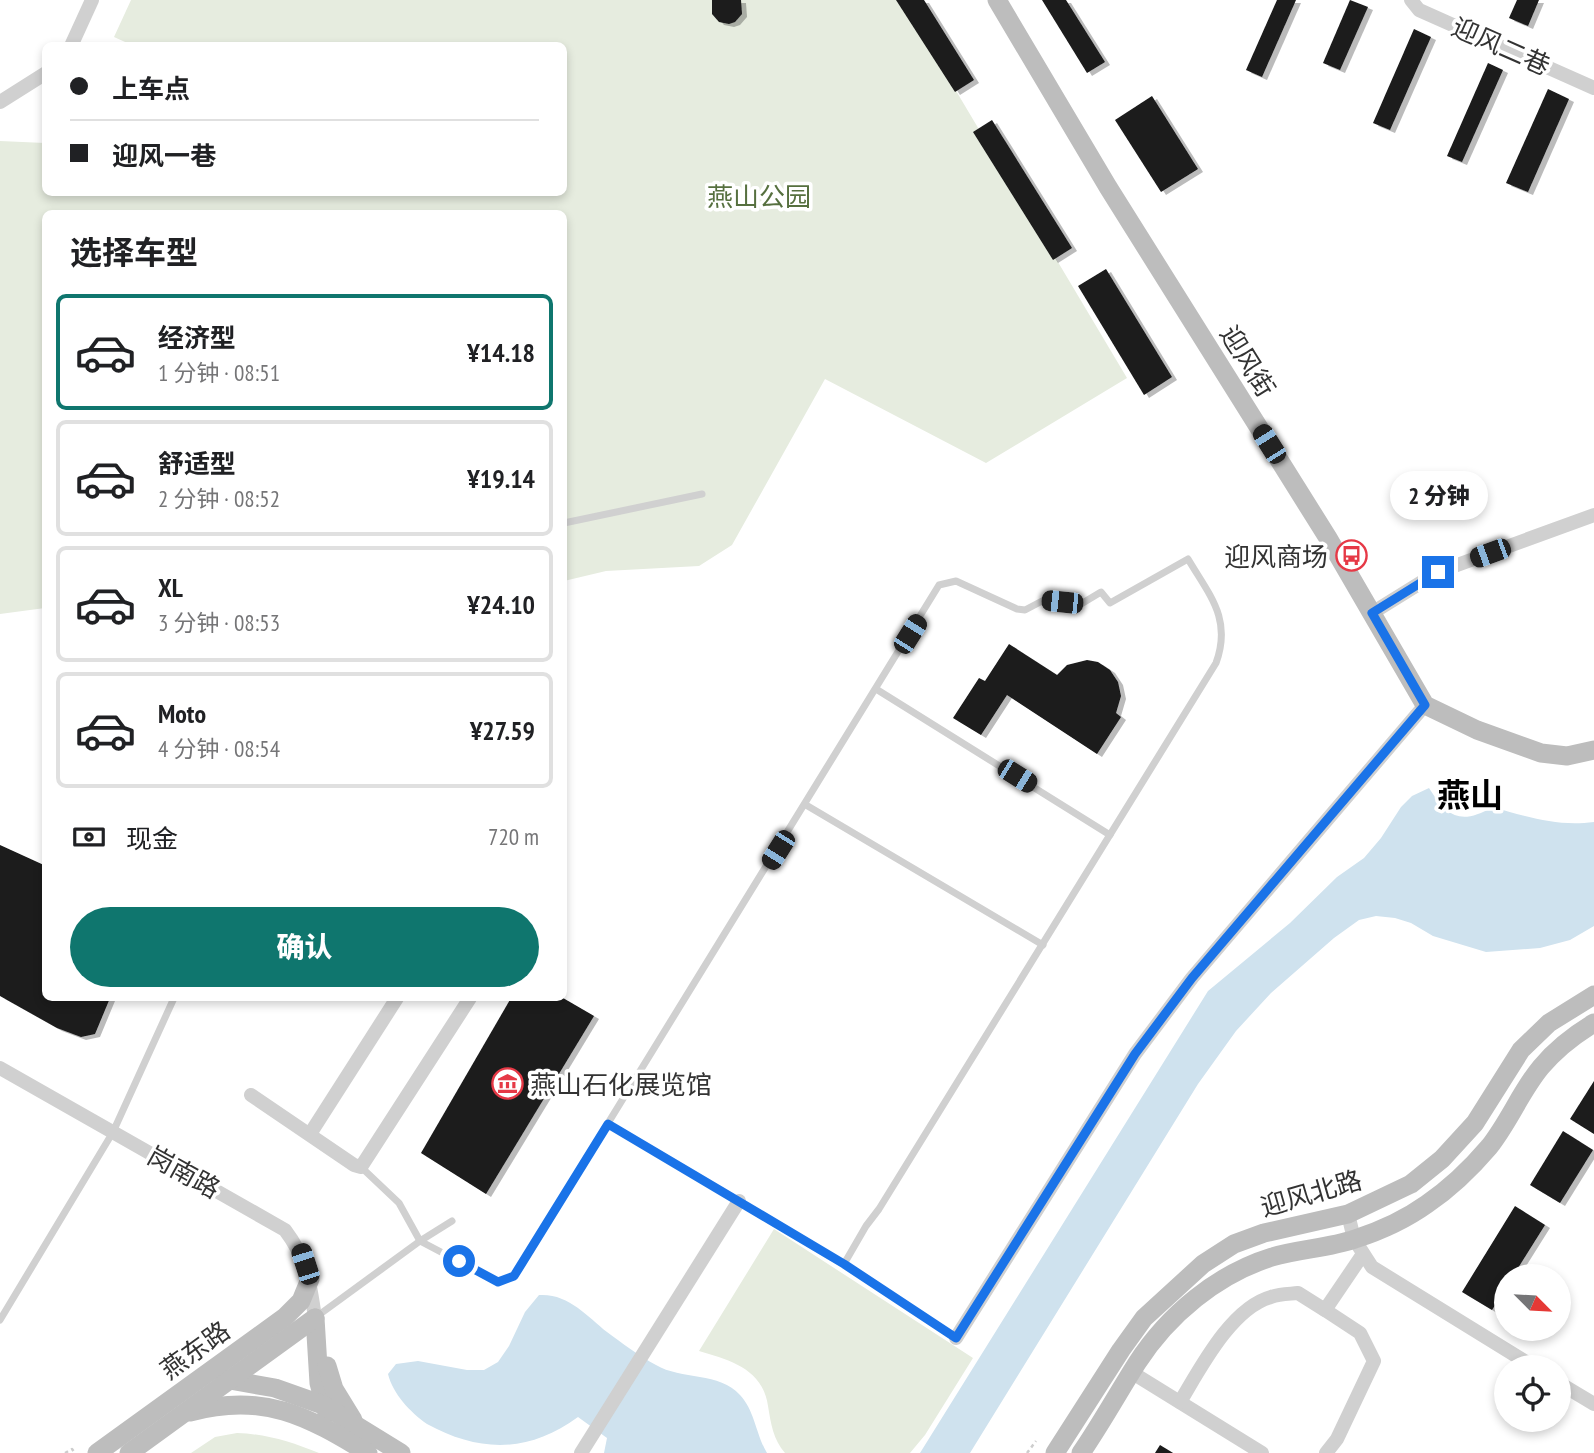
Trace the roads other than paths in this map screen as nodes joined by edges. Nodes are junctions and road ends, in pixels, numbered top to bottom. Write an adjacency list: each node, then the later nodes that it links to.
1 (92, 0): 4 (street)
2 (997, 0): 11 (street, 迎风街)
3 (1411, 0): 6 (street, 迎风二巷)
4 (73, 42)
5 (42, 76): 7 (street)
6 (1594, 88)
7 (0, 102)
8 (702, 494): 10 (lane)
9 (1594, 515): 11 (street)
10 (567, 522)
11 (1372, 613): 13 (street, 迎风街)
12 (876, 689): 15 (lane); 16 (lane); 16 (lane)
13 (1425, 705): 14 (street); 39 (street)
14 (1594, 750)
15 (806, 805): 17 (lane); 25 (lane)
16 (1111, 835): 17 (lane)
17 (1043, 945): 34 (lane)
18 (1594, 995): 30 (street, 迎风北路)
19 (173, 1001): 26 (lane)
20 (395, 1001): 27 (street)
21 (468, 1001): 28 (street)
22 (1594, 1023): 33 (street, 迎风北路)
23 (0, 1068): 26 (street, 岗南路)
24 (251, 1095): 27 (street)
25 (608, 1124): 29 (lane); 32 (lane)
26 (113, 1132): 35 (street, 岗南路); 38 (lane)
27 (310, 1134): 28 (street)
28 (361, 1167): 32 (lane)
29 (738, 1201): 34 (lane); 54 (street)
30 (1348, 1214): 33 (street); 55 (street, 迎风北路)
31 (452, 1221): 32 (lane)
32 (420, 1241): 37 (lane)
33 (1359, 1246): 36 (street); 40 (street); 41 (street, 迎风北路)
34 (844, 1264): 39 (lane)
35 (310, 1279): 37 (street, 岗南路); 42 (street, 燕东路)
36 (1325, 1310): 45 (street); 58 (street)
37 (315, 1318): 43 (street, 燕东路); 47 (street); 49 (street)
38 (0, 1320)
39 (956, 1338)
40 (1514, 1355)
41 (1131, 1372): 45 (street); 56 (street, 迎风北路)
42 (199, 1379): 43 (street); 50 (street, 燕东路)
43 (231, 1379): 47 (street); 48 (street, 燕东路)
44 (1571, 1390): 46 (street)
45 (1180, 1402): 57 (street)
46 (1594, 1404)
47 (323, 1405): 49 (street)
48 (182, 1414): 49 (street); 51 (street, 燕东路)
49 (352, 1433): 52 (street); 53 (street)
50 (97, 1453)
51 (129, 1453)
52 (368, 1453)
53 (401, 1453)
54 (581, 1453)
55 (1055, 1453)
56 (1081, 1453)
57 (1262, 1453)
58 (1326, 1453)

